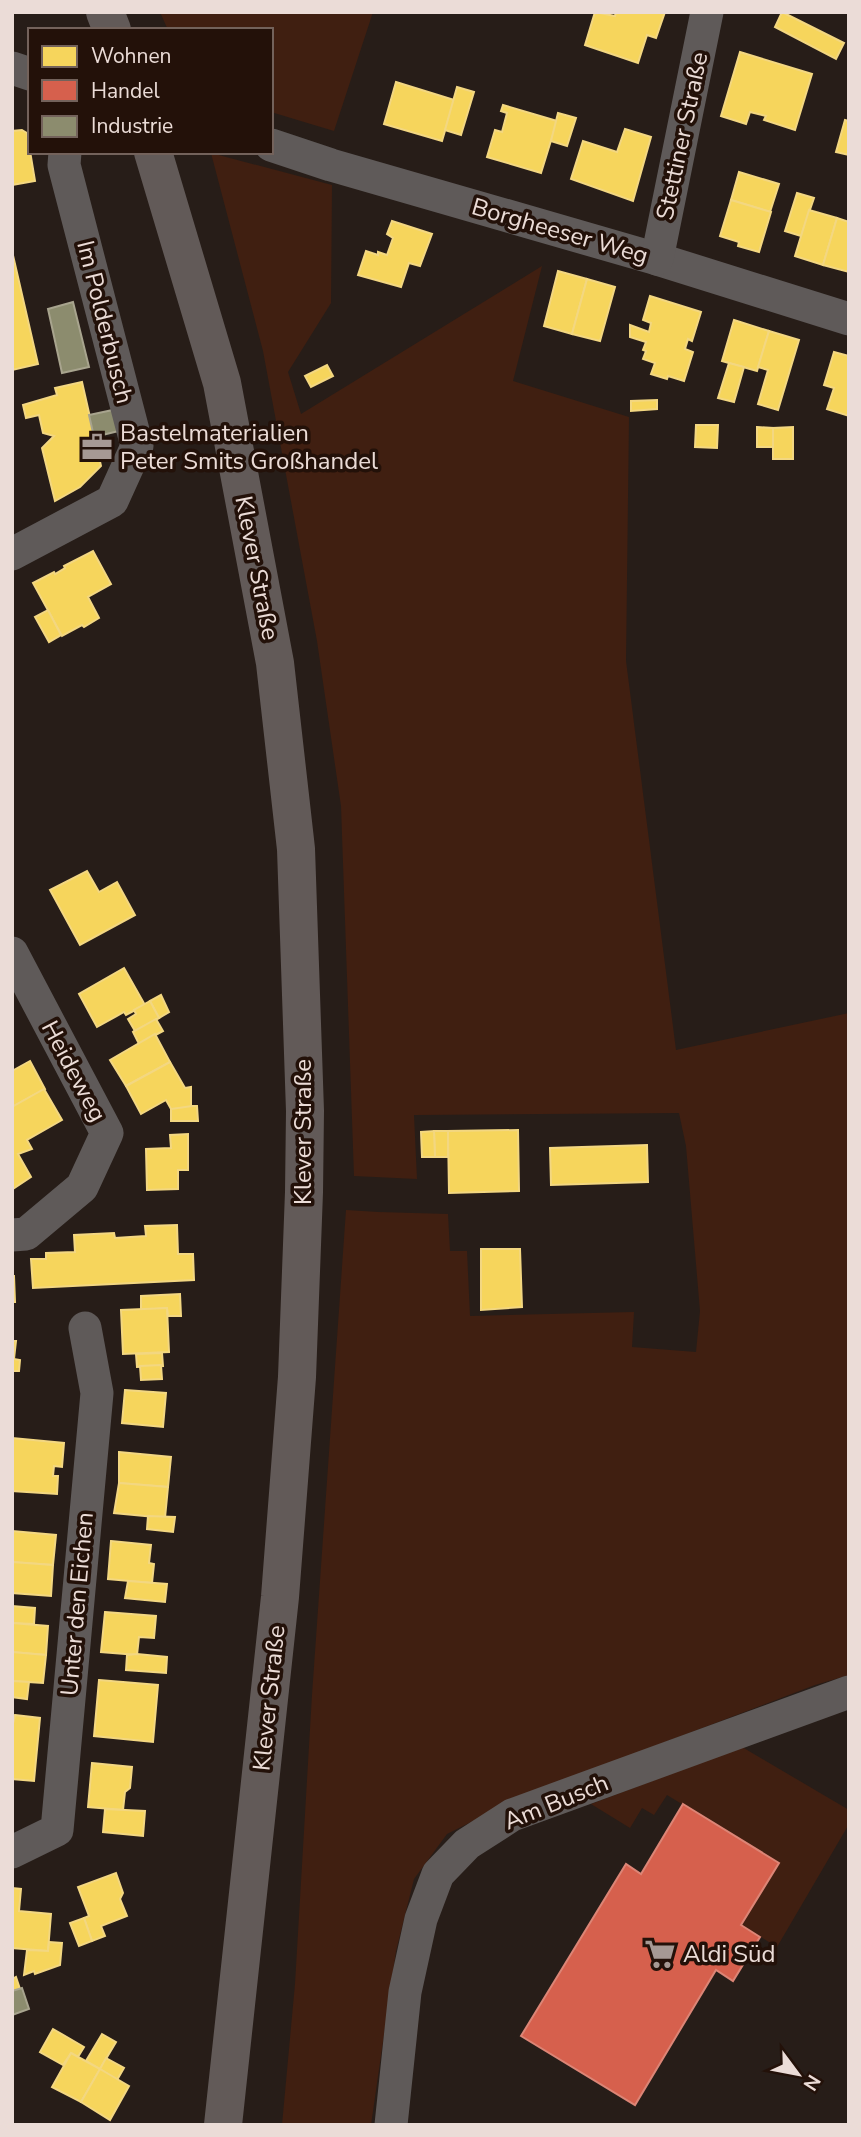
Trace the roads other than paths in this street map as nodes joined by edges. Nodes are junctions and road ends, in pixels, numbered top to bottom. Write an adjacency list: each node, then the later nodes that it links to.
1 (708, 12): 5 (street, Stettiner Straße)
2 (273, 146): 5 (street, Borgheeser Weg)
3 (65, 154): 7 (street, Im Polderbusch)
4 (154, 154): 13 (main road, Klever Straße)
5 (657, 259): 6 (street, Borgheeser Weg)
6 (849, 319)
7 (12, 554)
8 (12, 953): 9 (street, Heideweg)
9 (12, 1236)
10 (85, 1328): 12 (street, Unter den Eichen)
11 (849, 1692): 14 (street, Am Busch)
12 (12, 1852)
13 (223, 2125)
14 (391, 2125)

